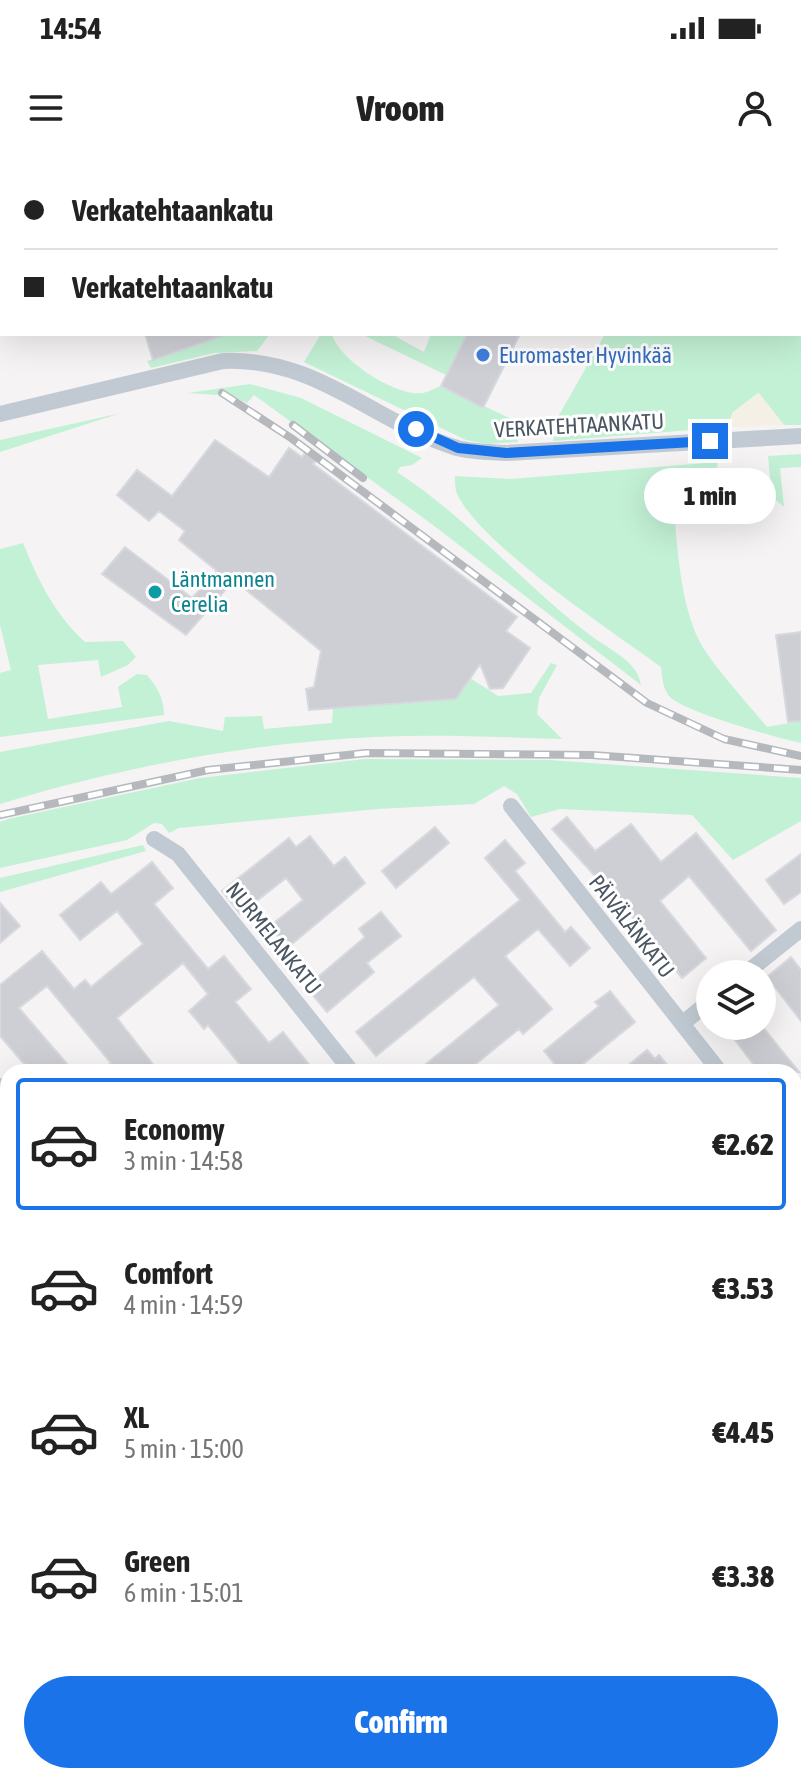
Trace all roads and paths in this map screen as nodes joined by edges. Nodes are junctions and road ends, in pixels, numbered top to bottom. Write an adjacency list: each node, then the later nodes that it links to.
1 (0, 414): 2 (street, VERKATEHTAANKATU)
2 (801, 436)
3 (511, 806): 8 (street, PÄIVÄLÄNKATU)
4 (154, 839): 9 (street, NURMELANKATU)
5 (801, 929): 6 (street)
6 (762, 960)
7 (696, 1012): 8 (street)
8 (682, 1024): 10 (street, PÄIVÄLÄNKATU)
9 (346, 1064)
10 (714, 1064)

